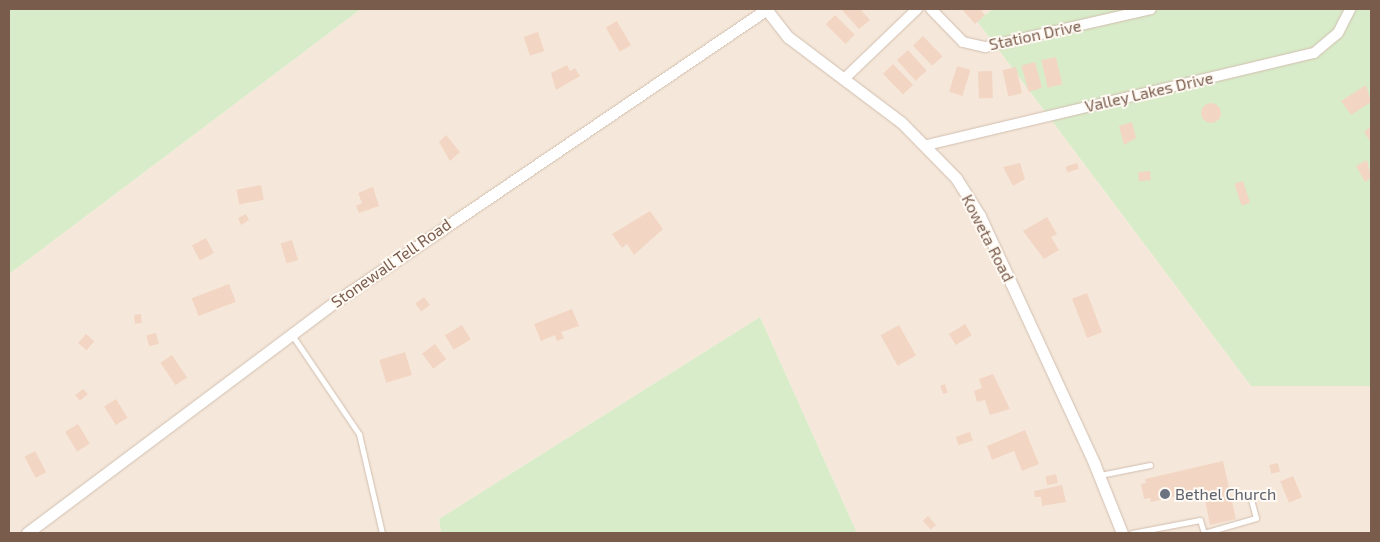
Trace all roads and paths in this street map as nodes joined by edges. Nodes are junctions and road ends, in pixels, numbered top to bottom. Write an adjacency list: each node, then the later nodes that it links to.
1 (766, 9): 6 (street, Koweta Road); 8 (street, Stonewall Tell Road)
2 (917, 9): 6 (street)
3 (931, 9): 4 (street, Station Drive)
4 (1151, 9)
5 (1350, 9): 7 (street, Valley Lakes Drive)
6 (844, 79): 7 (street, Koweta Road)
7 (928, 145): 10 (street, Koweta Road)
8 (292, 335): 12 (street, Stonewall Tell Road); 13 (lane)
9 (1150, 465): 10 (lane)
10 (1099, 475): 14 (street, Koweta Road)
11 (1251, 499): 15 (lane)
12 (27, 533)
13 (382, 533)
14 (1122, 533)
15 (1132, 533)

